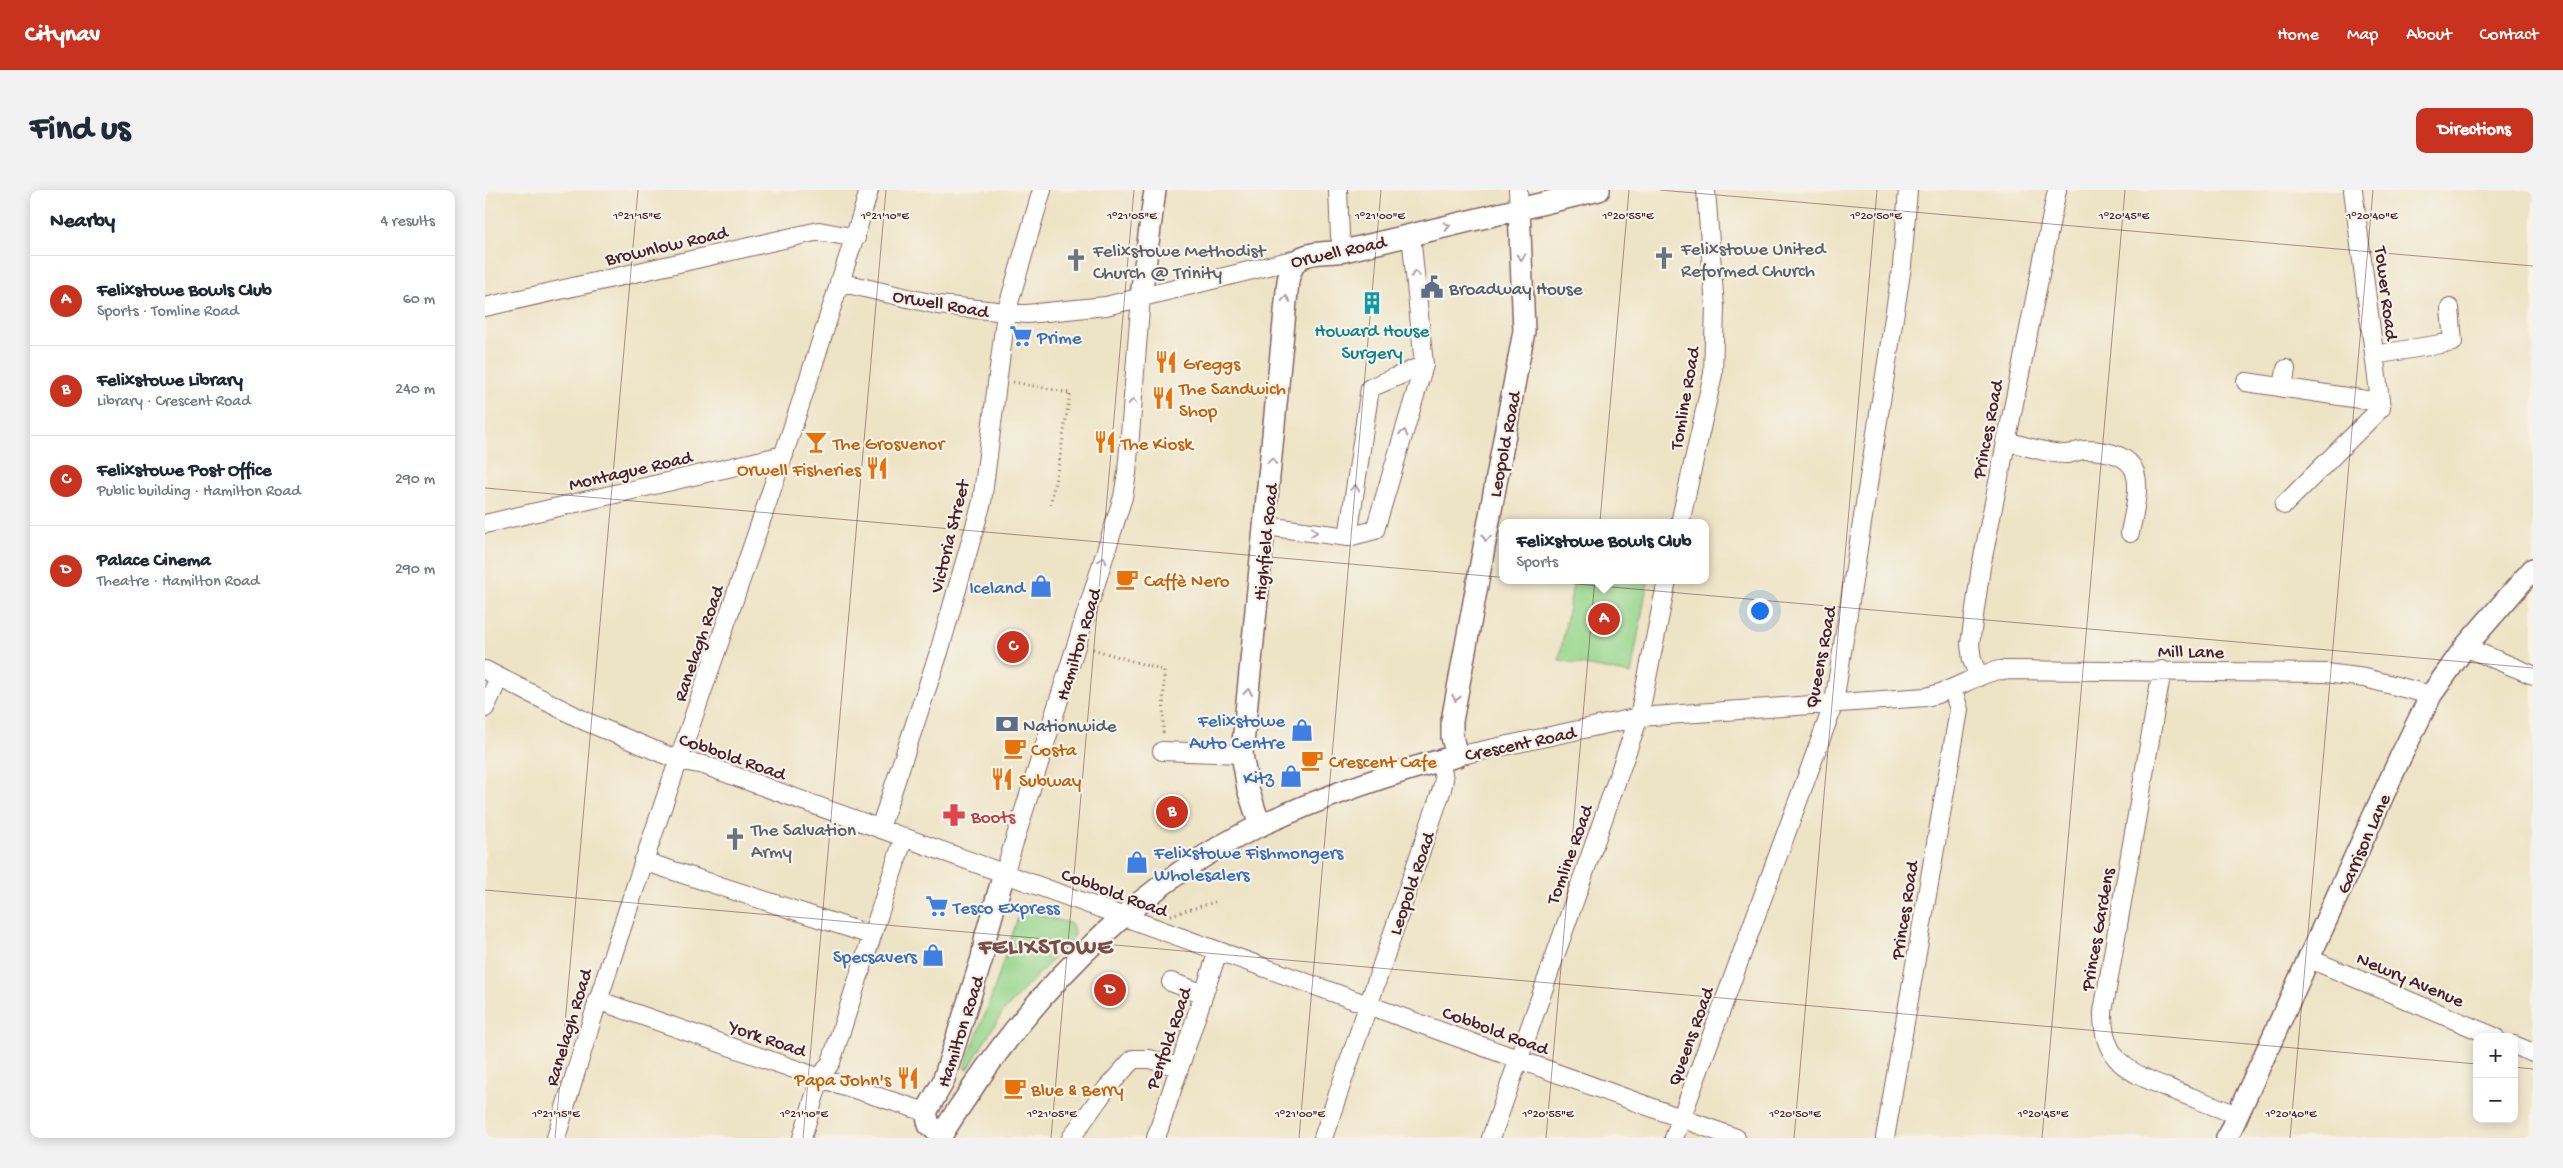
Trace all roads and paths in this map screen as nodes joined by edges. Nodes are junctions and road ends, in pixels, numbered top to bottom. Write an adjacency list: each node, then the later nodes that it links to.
1 (869, 190): 12 (street, Ranelagh Road)
2 (1042, 190): 19 (street, Victoria Street)
3 (1155, 190): 16 (main road, Hamilton Road)
4 (1338, 190): 13 (street)
5 (1599, 190): 10 (main road, Orwell Road)
6 (1706, 190): 31 (street, Tomline Road)
7 (1908, 190): 46 (street, Queens Road)
8 (2057, 190): 27 (street, Princes Road)
9 (2353, 190): 20 (street, Tower Road)
10 (1519, 199): 11 (main road, Orwell Road, one-way to 10); 51 (main road, Leopold Road, one-way to 51)
11 (1411, 234): 13 (main road, Orwell Road); 21 (street, one-way to 11)
12 (856, 238): 15 (street, Ranelagh Road); 17 (street, Brownlow Road)
13 (1344, 251): 14 (main road, Orwell Road)
14 (1297, 259): 16 (street, Orwell Road); 33 (main road, Highfield Road, one-way to 14)
15 (839, 282): 19 (street, Orwell Road); 28 (street, Ranelagh Road)
16 (1141, 296): 19 (street, Orwell Road); 38 (street, Hamilton Road, one-way to 16)
17 (485, 307)
18 (2450, 308): 20 (street)
19 (1006, 313): 23 (street, Victoria Street)
20 (2375, 355): 26 (street, Tower Road)
21 (1424, 365): 35 (street, one-way to 21); 35 (street, one-way to 21)
22 (2286, 369): 25 (street)
23 (996, 378): 30 (path); 54 (street, Victoria Street)
24 (2246, 382): 25 (street)
25 (2283, 388): 26 (street)
26 (2380, 402): 29 (street)
27 (2005, 441): 34 (street); 43 (street, Princes Road)
28 (784, 454): 32 (street, Montague Road); 52 (street, Ranelagh Road)
29 (2284, 505)
30 (1050, 506)
31 (1681, 519)
32 (485, 524)
33 (1266, 526): 35 (street, one-way to 35); 50 (main road, Highfield Road, one-way to 33)
34 (2130, 533)
35 (1349, 537)
36 (2533, 569): 39 (main road, Garrison Lane)
37 (1666, 584): 48 (street, Tomline Road)
38 (1078, 644): 49 (path); 57 (street, Hamilton Road)
39 (2465, 647): 42 (street); 45 (main road, Garrison Lane)
40 (2162, 670): 43 (street, Mill Lane); 45 (street, Mill Lane); 75 (street, Princes Gardens)
41 (492, 674): 47 (street); 52 (street, Cobbold Road)
42 (2533, 675)
43 (1979, 677): 44 (street, Mill Lane)
44 (1953, 690): 46 (street, Crescent Road); 86 (street, Princes Road)
45 (2431, 695): 63 (main road, Garrison Lane)
46 (1834, 703): 48 (street, Crescent Road); 76 (street, Queens Road)
47 (485, 708)
48 (1639, 717): 51 (street, Crescent Road); 71 (street, Tomline Road)
49 (1162, 751): 50 (street)
50 (1242, 754): 53 (main road, Highfield Road)
51 (1449, 758): 53 (main road, Crescent Road); 67 (street, Leopold Road)
52 (679, 760): 54 (street, Cobbold Road); 56 (street, Ranelagh Road)
53 (1260, 826): 59 (main road, Crescent Road)
54 (880, 828): 55 (street, Cobbold Road)
55 (904, 837): 57 (street, Cobbold Road); 61 (street)
56 (643, 861): 61 (street); 66 (street, Ranelagh Road)
57 (1005, 874): 59 (street, Cobbold Road); 74 (main road, Hamilton Road)
58 (1218, 900): 60 (path)
59 (1125, 917): 60 (street, Cobbold Road); 77 (main road, Hamilton Road)
60 (1158, 929): 62 (street, Cobbold Road)
61 (871, 935): 73 (street)
62 (1218, 951): 65 (street, Penfold Road); 67 (street, Cobbold Road)
63 (2310, 959): 68 (street, Newry Avenue); 75 (main road, Garrison Lane)
64 (1171, 982): 65 (street)
65 (1204, 994): 72 (street, Penfold Road)
66 (597, 1000): 73 (street, York Road); 78 (street, Ranelagh Road)
67 (1367, 1005): 71 (street, Cobbold Road); 82 (street, Leopold Road)
68 (2486, 1033)
69 (2518, 1047): 70 (street)
70 (2533, 1053)
71 (1517, 1059): 76 (street, Cobbold Road); 83 (street, Tomline Road)
72 (1179, 1067): 80 (street); 81 (street, Penfold Road)
73 (820, 1078): 74 (street, York Road); 79 (street)
74 (926, 1112): 77 (main road, Hamilton Road)
75 (2237, 1115): 87 (main road, Garrison Lane)
76 (1681, 1118): 84 (street, Queens Road); 85 (street, Cobbold Road)
77 (941, 1136)
78 (556, 1138)
79 (802, 1138)
80 (1071, 1138)
81 (1156, 1138)
82 (1323, 1138)
83 (1491, 1138)
84 (1674, 1138)
85 (1737, 1138)
86 (1885, 1138)
87 (2227, 1138)

